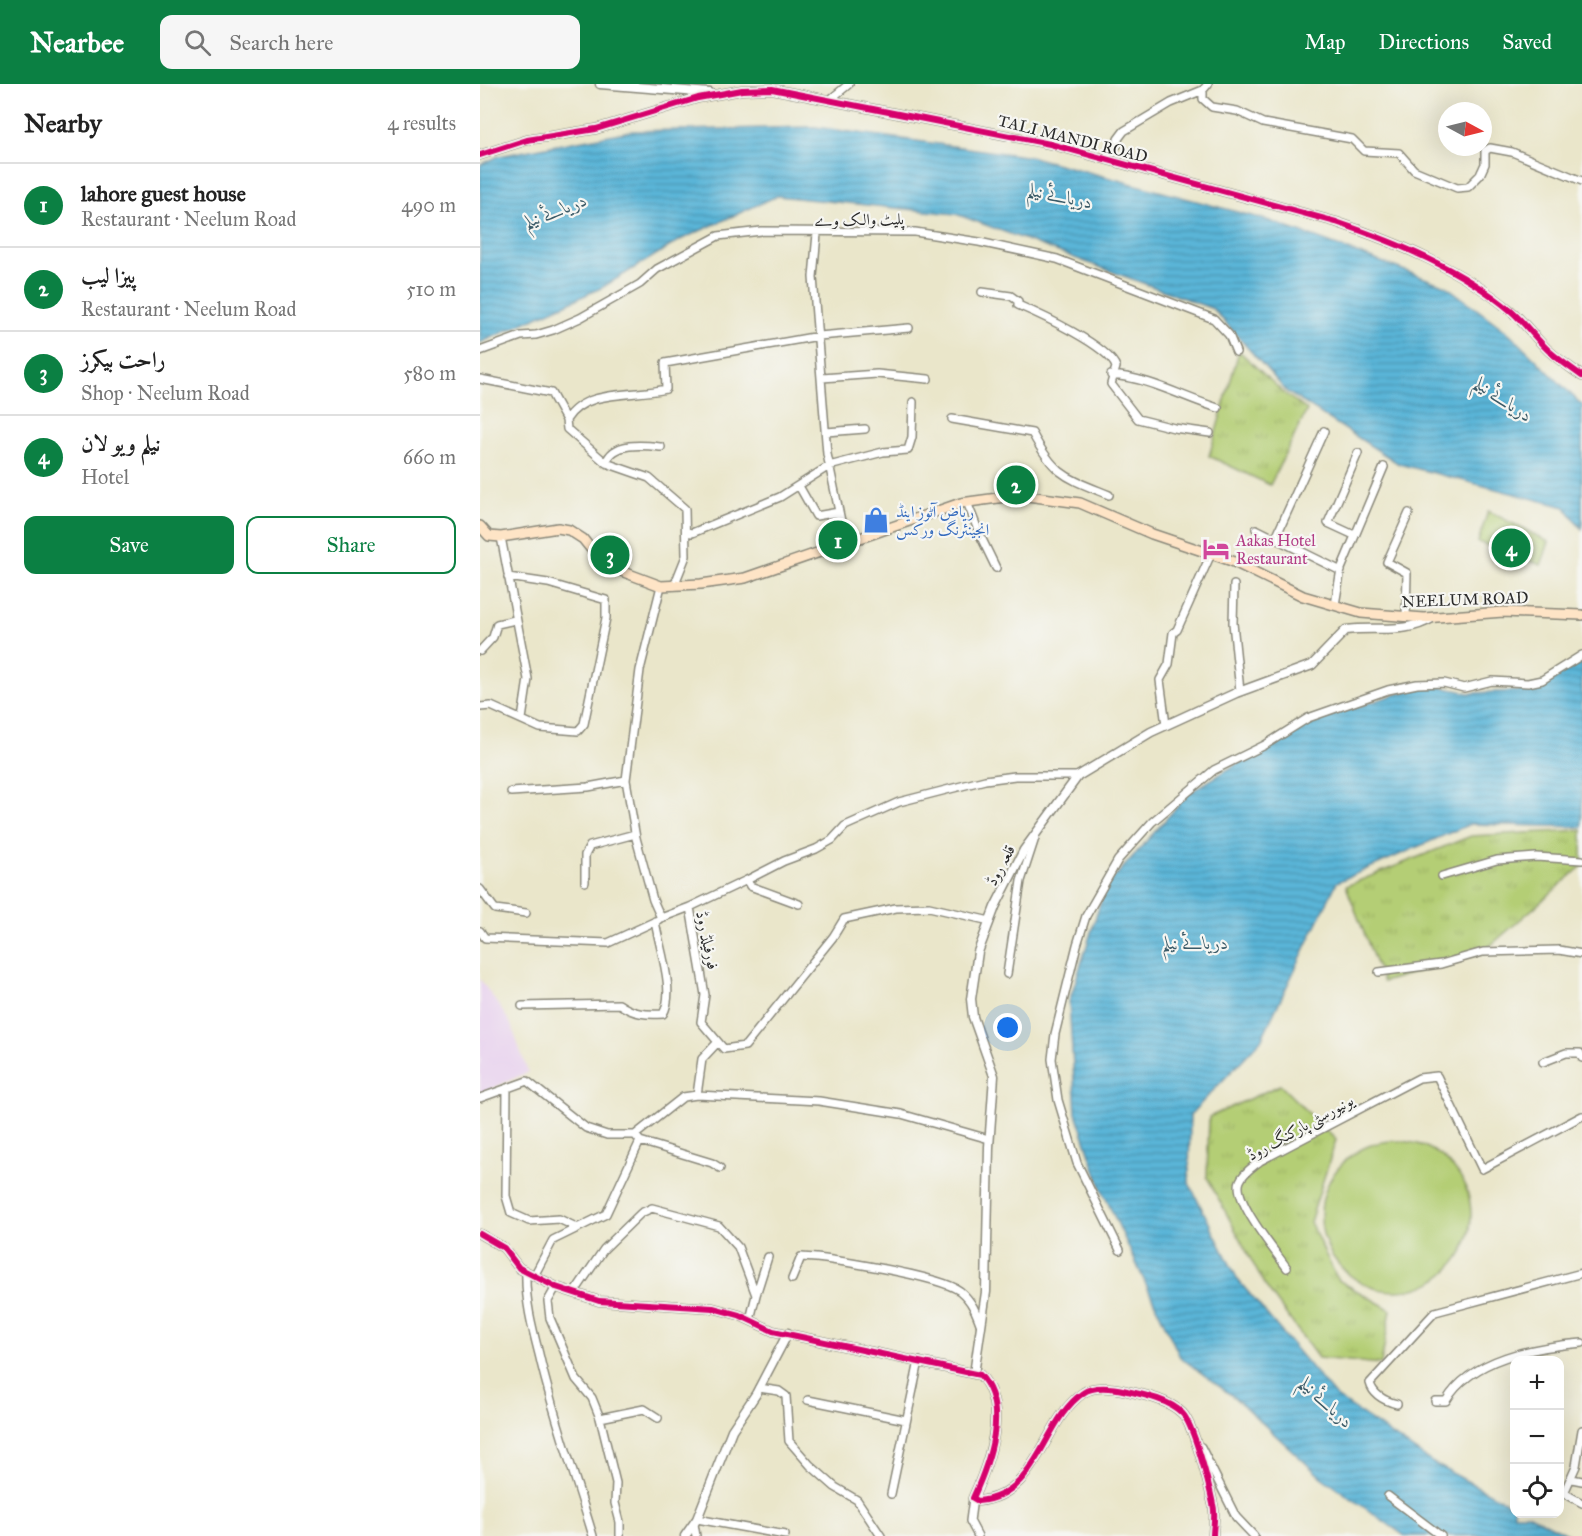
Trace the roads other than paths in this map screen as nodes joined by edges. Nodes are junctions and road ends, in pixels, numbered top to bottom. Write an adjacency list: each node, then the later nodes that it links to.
1 (600, 84): 5 (street)
2 (849, 84): 6 (street)
3 (769, 86): 5 (street, TALI MANDI ROAD); 6 (street, TALI MANDI ROAD)
4 (1205, 87): 8 (street); 9 (street)
5 (721, 94): 7 (street, TALI MANDI ROAD)
6 (832, 98): 8 (street, TALI MANDI ROAD)
7 (480, 155)
8 (1105, 158): 17 (street, TALI MANDI ROAD)
9 (1582, 181)
10 (817, 234): 13 (street); 14 (street, پلیٹ والک وے); 15 (street, پلیٹ والک وے)
11 (982, 292): 16 (street)
12 (909, 328): 13 (street)
13 (819, 336): 18 (street); 24 (street)
14 (480, 351)
15 (1236, 352)
16 (1111, 375): 22 (street); 28 (street)
17 (1582, 376)
18 (822, 378): 20 (street); 27 (street)
19 (480, 379): 24 (street)
20 (928, 379)
21 (913, 402): 32 (street)
22 (1218, 408)
23 (952, 419): 35 (street)
24 (566, 420): 31 (street)
25 (866, 429): 27 (street)
26 (1324, 431): 44 (street)
27 (826, 432): 32 (street)
28 (1210, 433)
29 (661, 447): 31 (street)
30 (1358, 453): 42 (street)
31 (606, 463): 41 (street)
32 (829, 466): 34 (street); 37 (street)
33 (1384, 467): 42 (street)
34 (799, 486): 37 (street); 41 (street)
35 (1109, 495)
36 (967, 502): 45 (main road, NEELUM ROAD); 46 (main road, NEELUM ROAD); 47 (street)
37 (839, 512): 45 (street)
38 (1409, 513): 55 (street)
39 (480, 526): 43 (main road)
40 (1256, 530): 44 (street)
41 (686, 532): 52 (street)
42 (1354, 535): 48 (street)
43 (501, 537): 49 (street); 51 (main road, NEELUM ROAD)
44 (1275, 539): 48 (street)
45 (846, 545): 52 (main road, NEELUM ROAD)
46 (1211, 554): 53 (main road, NEELUM ROAD); 63 (street)
47 (996, 568)
48 (1341, 571): 53 (street)
49 (508, 577): 57 (street); 62 (street)
50 (1234, 585): 60 (street)
51 (661, 586): 52 (main road, NEELUM ROAD); 65 (street)
52 (674, 586)
53 (1335, 605): 55 (main road, NEELUM ROAD)
54 (1582, 615): 56 (main road, NEELUM ROAD)
55 (1406, 617): 56 (main road, NEELUM ROAD)
56 (1434, 617): 60 (street, قلعہ روڈ)
57 (515, 620): 58 (street); 62 (street)
58 (480, 651)
59 (1582, 655): 96 (street)
60 (1240, 691): 63 (street, قلعہ روڈ)
61 (480, 706): 62 (street)
62 (522, 720)
63 (1166, 724): 64 (street, قلعہ روڈ)
64 (1078, 776): 67 (street, قلعہ روڈ); 71 (street)
65 (626, 780): 66 (street); 68 (street)
66 (511, 792)
67 (1036, 833): 78 (street, قلعہ روڈ); 82 (street)
68 (635, 834): 72 (street); 77 (street)
69 (1582, 860): 70 (street)
70 (1442, 876)
71 (747, 880): 74 (street); 75 (street)
72 (585, 882)
73 (480, 889): 76 (street)
74 (799, 904)
75 (690, 907): 77 (street, فورفیلڈ روڈ); 84 (street, فورفیلڈ روڈ)
76 (526, 913)
77 (658, 920): 79 (street, فورفیلڈ روڈ); 83 (street)
78 (990, 921): 84 (street); 92 (street, قلعہ روڈ)
79 (480, 930)
80 (1582, 954): 81 (street)
81 (1379, 972)
82 (1007, 974)
83 (522, 1006)
84 (718, 1042): 88 (street)
85 (1582, 1058): 86 (street)
86 (1543, 1062)
87 (507, 1088): 89 (street); 91 (street); 94 (street)
88 (697, 1095): 91 (street); 92 (street)
89 (480, 1098)
90 (1582, 1116): 98 (street, یونیورسٹی پارکنگ روڈ)
91 (638, 1138): 93 (street); 94 (street)
92 (989, 1139): 106 (street, قلعہ روڈ)
93 (720, 1168)
94 (578, 1228): 100 (street)
95 (480, 1233): 100 (street)
96 (1120, 1250)
97 (768, 1257): 104 (street)
98 (1287, 1268)
99 (1582, 1273): 114 (street)
100 (530, 1274): 102 (street); 128 (street)
101 (792, 1279): 106 (street)
102 (556, 1287): 103 (street); 115 (street)
103 (574, 1293): 104 (street); 105 (street)
104 (756, 1295): 105 (street)
105 (750, 1320): 107 (street)
106 (982, 1329): 110 (street, قلعہ روڈ)
107 (788, 1333): 109 (street); 111 (street)
108 (1582, 1343): 113 (street)
109 (919, 1361): 110 (street); 117 (street)
110 (974, 1374): 124 (street)
111 (759, 1388): 126 (street); 132 (street)
112 (808, 1400): 117 (street)
113 (1435, 1401)
114 (1396, 1404)
115 (600, 1418): 116 (street); 129 (street)
116 (658, 1418)
117 (906, 1420): 122 (street)
118 (1191, 1429): 124 (street); 134 (street); 135 (street)
119 (1582, 1430): 120 (street)
120 (1572, 1479): 121 (street); 125 (street)
121 (1582, 1481)
122 (891, 1494)
123 (1388, 1496): 136 (street)
124 (973, 1498): 133 (street)
125 (1582, 1503)
126 (696, 1521): 127 (street); 130 (street); 131 (street)
127 (785, 1535)
128 (593, 1536)
129 (620, 1536)
130 (685, 1536)
131 (696, 1536)
132 (881, 1536)
133 (978, 1536)
134 (1213, 1536)
135 (1254, 1536)
136 (1441, 1536)

